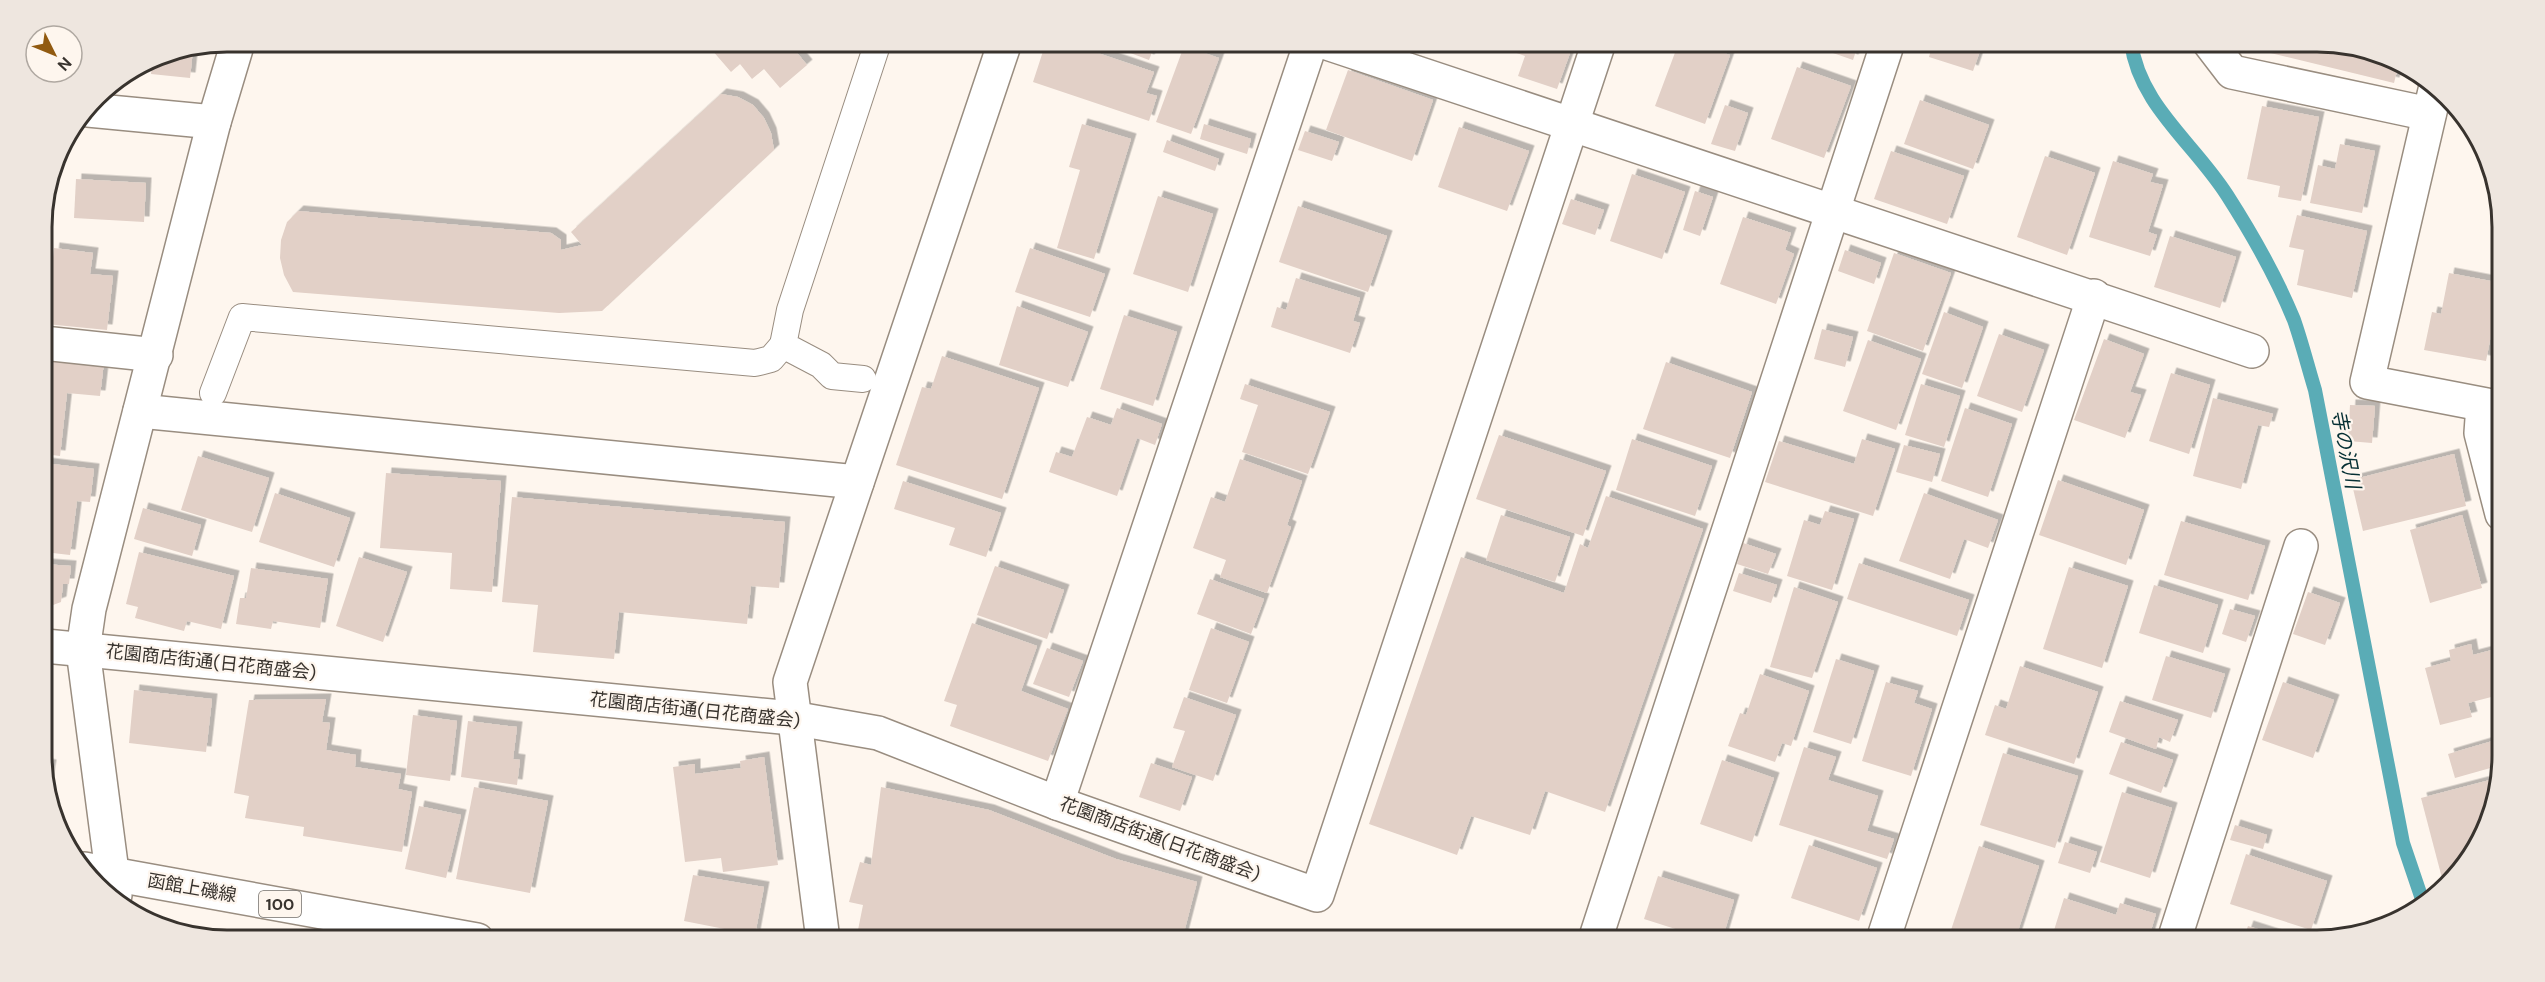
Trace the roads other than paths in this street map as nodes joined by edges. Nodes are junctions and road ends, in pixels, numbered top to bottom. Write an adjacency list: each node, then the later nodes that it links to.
1 (235, 52): 11 (street)
2 (875, 52): 16 (lane)
3 (1002, 52): 25 (street)
4 (1308, 52): 30 (street)
5 (1353, 52): 12 (street)
6 (1596, 52): 12 (street)
7 (1885, 52): 13 (street)
8 (2217, 52): 9 (street)
9 (2432, 100): 21 (street)
10 (98, 111): 11 (street)
11 (214, 122): 18 (street)
12 (1571, 126): 13 (street); 30 (street, 花園商店街通(日花商盛会))
13 (1832, 210): 14 (street); 33 (street)
14 (2094, 296): 17 (street); 34 (street)
15 (53, 344): 18 (street)
16 (783, 345): 19 (lane); 20 (lane)
17 (2252, 351)
18 (156, 355): 23 (street)
19 (863, 380)
20 (213, 393)
21 (2492, 406)
22 (2492, 408): 24 (street)
23 (140, 411): 25 (street); 28 (street)
24 (2492, 475)
25 (857, 482): 29 (street)
26 (2301, 546): 35 (street)
27 (53, 647): 28 (street, 花園商店街通(日花商盛会))
28 (83, 650): 29 (street, 花園商店街通(日花商盛会)); 31 (street)
29 (792, 718): 30 (street, 花園商店街通(日花商盛会)); 37 (street)
30 (1057, 803)
31 (104, 878)
32 (105, 879): 36 (street, 函館上磯線 / 100)
33 (1598, 929)
34 (1887, 929)
35 (2178, 929)
36 (415, 930)
37 (822, 930)

